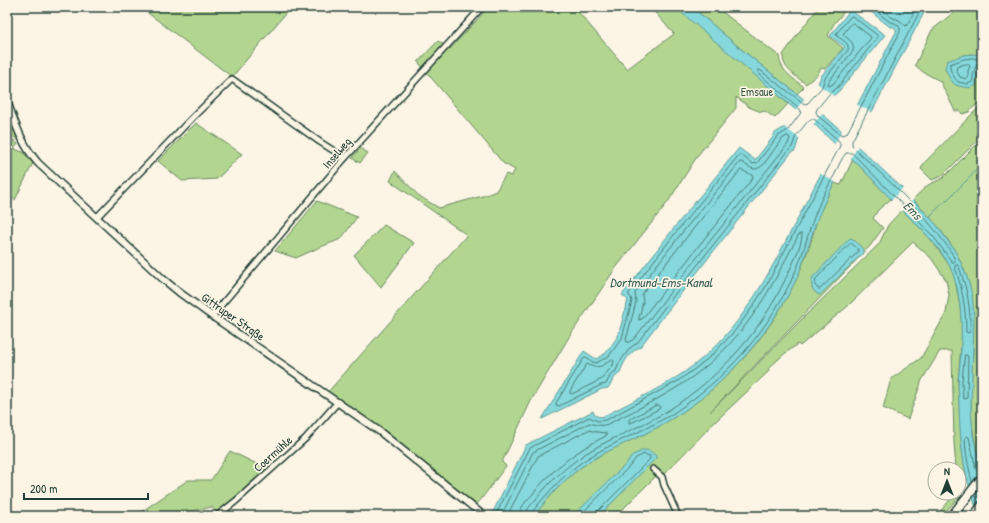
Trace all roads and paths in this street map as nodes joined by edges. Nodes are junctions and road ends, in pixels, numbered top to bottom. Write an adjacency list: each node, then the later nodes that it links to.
1 (482, 7): 3 (street, Inselweg)
2 (7, 101): 4 (street, Gittruper Straße)
3 (345, 158): 4 (street); 5 (street, Inselweg)
4 (97, 217): 5 (street, Gittruper Straße)
5 (212, 316): 6 (street, Gittruper Straße)
6 (338, 402): 10 (street, Coermühle); 11 (street, Gittruper Straße)
7 (653, 469): 12 (street)
8 (982, 478): 13 (highway)
9 (982, 504): 14 (street)
10 (217, 516)
11 (484, 516)
12 (678, 516)
13 (952, 516)
14 (973, 516)

